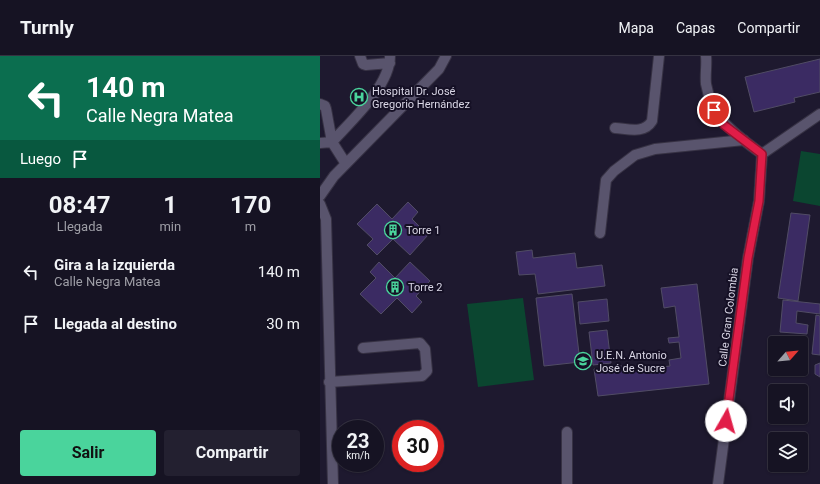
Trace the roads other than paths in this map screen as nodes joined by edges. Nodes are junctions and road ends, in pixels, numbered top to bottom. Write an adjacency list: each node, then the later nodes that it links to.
1 (360, 56): 5 (street)
2 (446, 56): 13 (street)
3 (659, 56): 8 (street)
4 (706, 56): 9 (street)
5 (390, 60): 10 (street)
6 (320, 104): 10 (street)
7 (820, 114): 12 (street)
8 (615, 128)
9 (744, 140): 12 (street); 16 (street)
10 (332, 142): 11 (street); 13 (street)
11 (320, 143)
12 (762, 154): 22 (street, Calle Gran Colombia)
13 (346, 164): 14 (street)
14 (320, 196)
15 (320, 204): 18 (street)
16 (600, 233)
17 (363, 348): 18 (street)
18 (330, 382): 20 (street)
19 (567, 432): 21 (street)
20 (333, 484)
21 (567, 484)
22 (718, 484)

